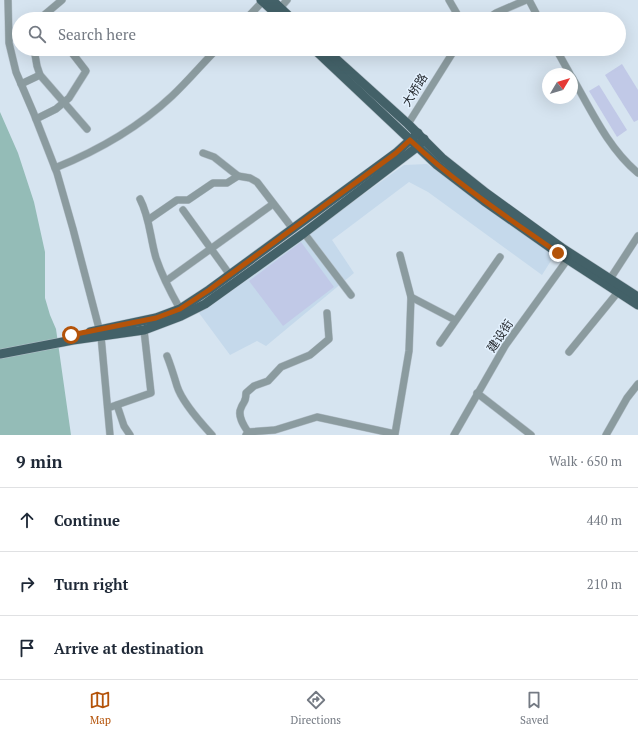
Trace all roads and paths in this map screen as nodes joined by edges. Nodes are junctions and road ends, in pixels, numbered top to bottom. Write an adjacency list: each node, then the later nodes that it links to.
1 (8, 0): 16 (street)
2 (62, 0): 9 (street)
3 (265, 0): 8 (main road); 10 (street); 11 (main road)
4 (287, 0): 8 (street)
5 (449, 0): 13 (street)
6 (526, 0): 14 (street)
7 (529, 0): 15 (street)
8 (280, 8): 12 (main road)
9 (50, 12)
10 (253, 12)
11 (276, 12)
12 (284, 12)
13 (456, 12)
14 (498, 12)
15 (535, 12)
16 (12, 55)
17 (12, 56): 27 (street)
18 (35, 56): 26 (street)
19 (74, 56): 29 (street)
20 (210, 56): 36 (street)
21 (321, 56): 34 (main road)
22 (334, 56): 31 (main road)
23 (451, 56): 31 (street, 大桥路)
24 (560, 56): 25 (street)
25 (567, 68)
26 (40, 76): 27 (street); 29 (street)
27 (21, 84): 30 (street)
28 (578, 88): 37 (street)
29 (64, 103): 30 (street); 32 (street)
30 (36, 119): 36 (street)
31 (408, 124): 33 (main road)
32 (87, 129)
33 (421, 136): 34 (main road); 48 (main road)
34 (414, 143): 43 (main road); 44 (main road); 48 (main road)
35 (203, 154): 38 (street)
36 (55, 168): 62 (street)
37 (638, 173)
38 (238, 176): 40 (street); 42 (street)
39 (140, 199): 42 (street)
40 (273, 204): 43 (street); 46 (street)
41 (183, 210): 46 (street)
42 (148, 220): 52 (street)
43 (293, 229): 50 (main road)
44 (304, 233): 54 (street); 61 (main road)
45 (638, 236): 51 (street)
46 (211, 248): 50 (street); 52 (street)
47 (400, 255): 55 (street)
48 (570, 256): 51 (main road); 53 (main road); 70 (street, 建设街)
49 (500, 257): 60 (street)
50 (230, 275): 58 (main road)
51 (610, 279): 56 (main road)
52 (166, 281): 58 (street)
53 (618, 292): 57 (main road); 66 (street)
54 (351, 296)
55 (412, 297): 60 (street); 73 (street)
56 (638, 297)
57 (638, 305)
58 (180, 309): 62 (main road)
59 (327, 313): 74 (street)
60 (454, 320): 64 (street)
61 (144, 330): 62 (main road); 71 (street)
62 (100, 333): 63 (main road); 72 (street)
63 (72, 338): 65 (main road); 67 (main road)
64 (440, 343)
65 (0, 349)
66 (569, 352)
67 (0, 354)
68 (168, 356): 77 (street)
69 (638, 384): 80 (street)
70 (477, 392): 78 (street, 建设街); 79 (street)
71 (116, 405): 72 (street); 76 (street)
72 (108, 408): 75 (street)
73 (275, 433): 74 (street)
74 (247, 434)
75 (110, 435)
76 (130, 435)
77 (212, 435)
78 (454, 435)
79 (531, 435)
80 (606, 435)

